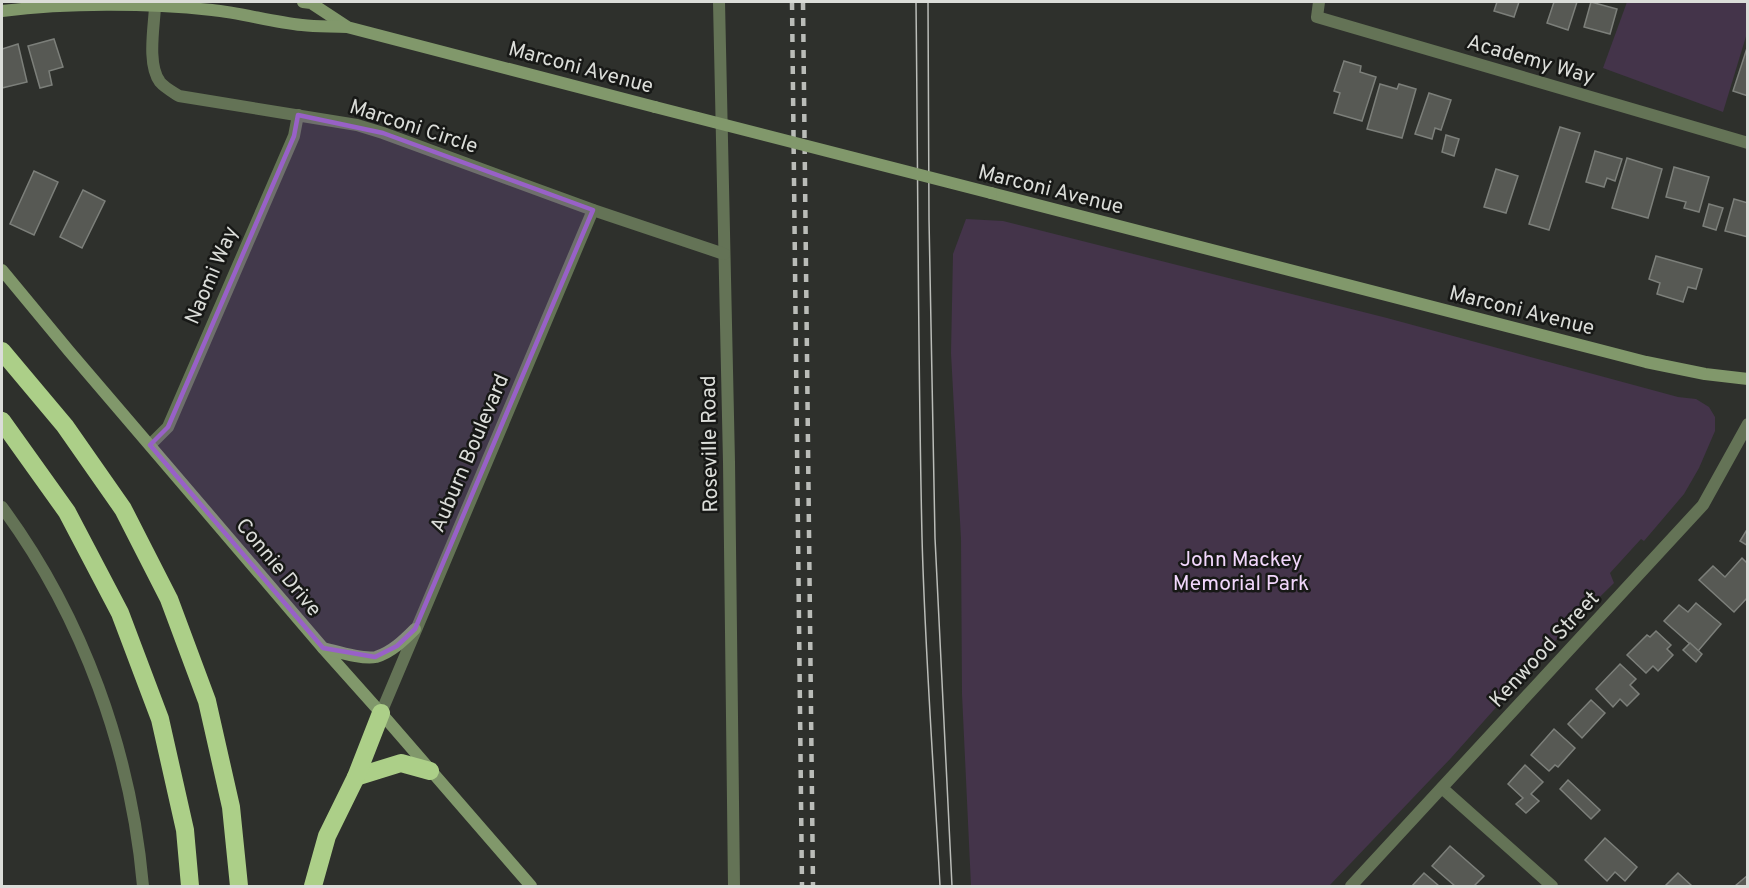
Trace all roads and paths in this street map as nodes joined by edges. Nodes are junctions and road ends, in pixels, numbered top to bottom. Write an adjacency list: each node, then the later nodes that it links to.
1 (303, 2): 6 (main road, Marconi Avenue)
2 (719, 2): 10 (street, Roseville Road)
3 (1319, 2): 8 (street, Academy Way)
4 (155, 6): 5 (main road, Marconi Avenue); 6 (main road, Marconi Avenue); 7 (street, Marconi Circle)
5 (2, 11)
6 (348, 27): 13 (main road, Marconi Avenue, bridge)
7 (298, 115): 9 (street, Marconi Circle); 16 (street, Naomi Way)
8 (1748, 143)
9 (593, 210): 10 (street, Marconi Circle); 18 (street, Auburn Boulevard)
10 (724, 254): 29 (street, Roseville Road)
11 (2, 270): 16 (main road, Connie Drive)
12 (2, 351): 26 (highway)
13 (1748, 379)
14 (2, 421): 25 (highway)
15 (1748, 424): 23 (street, Kenwood Street)
16 (150, 445): 19 (main road, Connie Drive)
17 (2, 507): 24 (street)
18 (416, 629): 19 (main road); 20 (street, Auburn Boulevard)
19 (322, 648): 20 (main road, Connie Drive)
20 (381, 713): 21 (main road, Connie Drive); 22 (highway)
21 (430, 771): 22 (highway); 28 (main road, Connie Drive)
22 (356, 777): 27 (highway)
23 (1442, 789): 30 (street, Kenwood Street); 31 (street)
24 (143, 886)
25 (190, 886)
26 (240, 886)
27 (313, 886)
28 (531, 886)
29 (734, 886)
30 (1351, 886)
31 (1552, 886)

